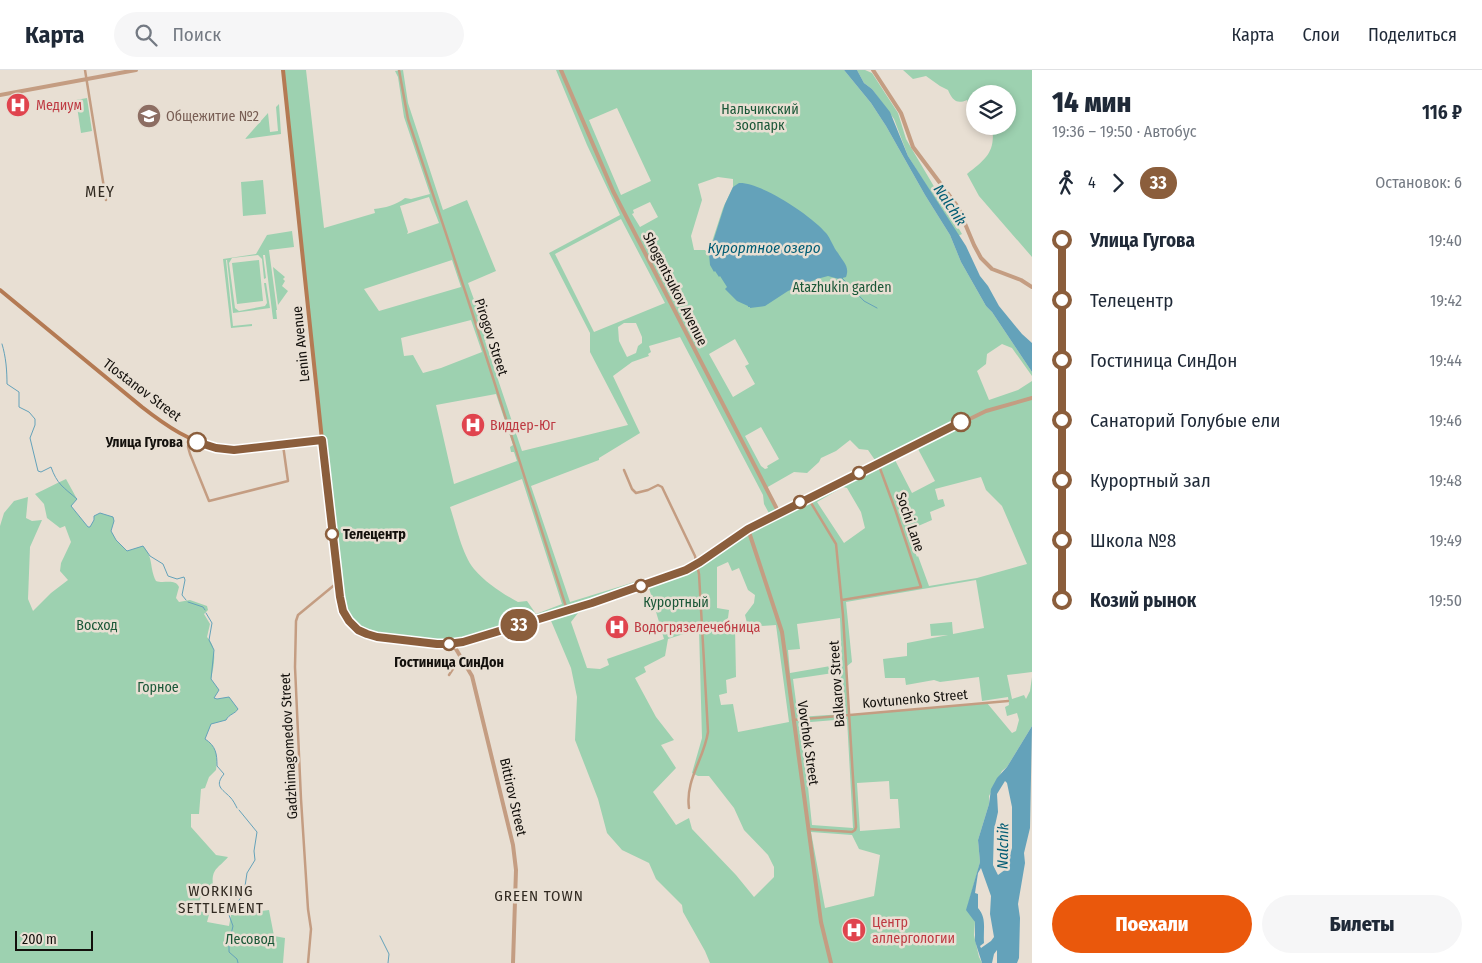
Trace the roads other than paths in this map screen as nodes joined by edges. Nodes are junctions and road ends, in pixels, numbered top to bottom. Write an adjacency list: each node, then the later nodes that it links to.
1 (85, 70): 7 (street)
2 (136, 70): 7 (street)
3 (283, 70): 14 (main road, Lenin Avenue)
4 (399, 70): 24 (street, Pirogov Street)
5 (561, 70): 19 (street, Shogentsukov Avenue)
6 (873, 70): 10 (street)
7 (86, 79): 8 (street); 9 (street)
8 (0, 95)
9 (106, 200)
10 (1032, 287)
11 (0, 290): 13 (main road, Tlostanov Street)
12 (1032, 398): 16 (street)
13 (190, 438): 15 (main road, Tlostanov Street); 15 (street)
14 (322, 440): 15 (main road, Tlostanov Street); 22 (street, Lenin Avenue)
15 (283, 445)
16 (878, 463): 18 (street); 23 (street, Sochi Lane)
17 (624, 470): 21 (street)
18 (808, 498): 19 (street); 23 (street, Balkarov Street)
19 (779, 514): 20 (street)
20 (748, 529): 21 (street); 30 (street, Vovchok Street)
21 (697, 564): 24 (street); 31 (street)
22 (338, 582): 25 (street, Lenin Avenue); 33 (street, Gadzhimagomedov Street)
23 (842, 600): 29 (street, Balkarov Street)
24 (567, 610): 25 (street)
25 (453, 644): 26 (street, Bittirov Street)
26 (460, 658): 27 (street); 34 (street, Bittirov Street)
27 (449, 675)
28 (1008, 701): 29 (street, Kovtunenko Street)
29 (849, 715): 30 (street, Kovtunenko Street); 32 (street, Balkarov Street)
30 (793, 720): 32 (street, Vovchok Street)
31 (689, 808)
32 (808, 829): 35 (street, Vovchok Street)
33 (308, 963)
34 (514, 963)
35 (831, 963)

